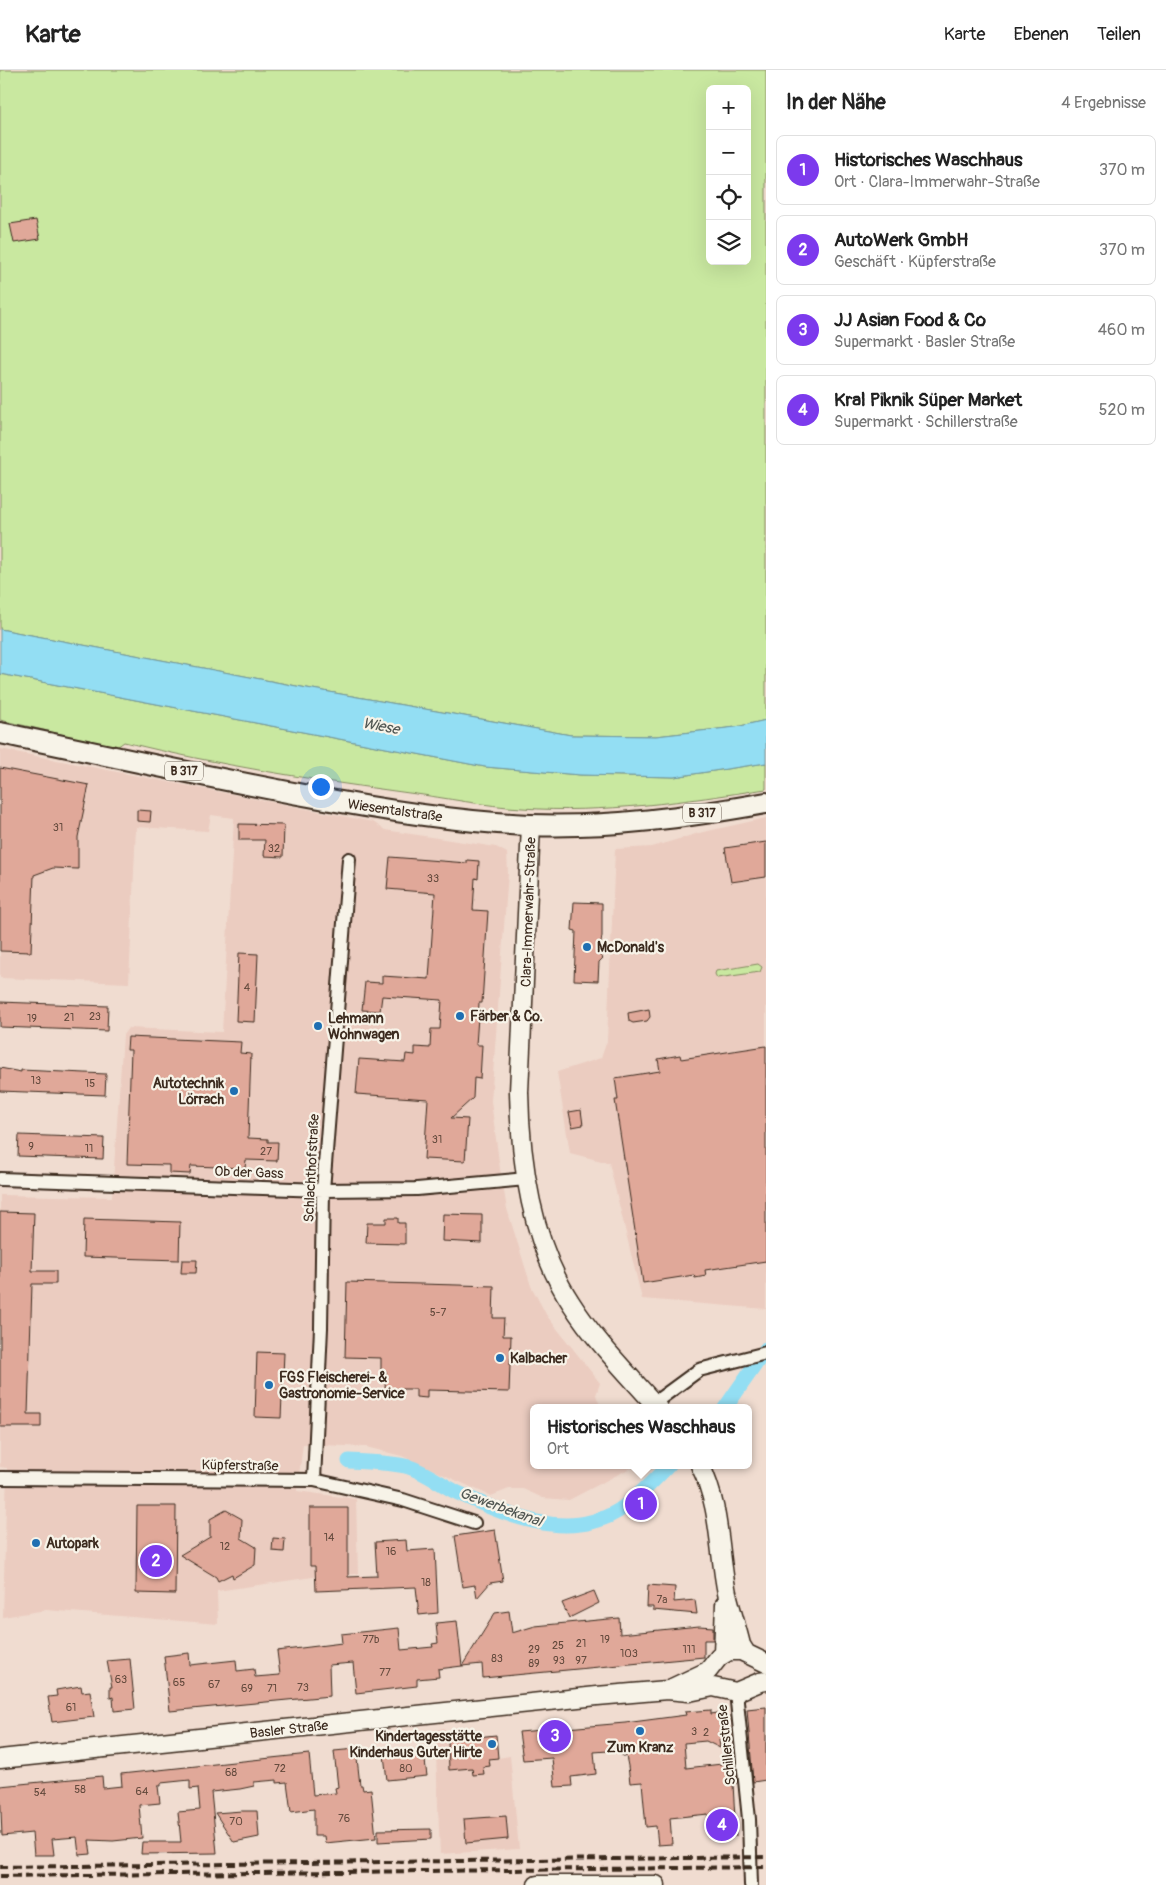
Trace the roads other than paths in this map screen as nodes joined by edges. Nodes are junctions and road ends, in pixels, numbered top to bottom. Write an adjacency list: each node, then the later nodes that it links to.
1 (0, 733): 3 (main road, Wiesentalstraße / B 317)
2 (766, 804): 3 (main road, Wiesentalstraße / B 317)
3 (531, 825): 6 (main road, Clara-Immerwahr-Straße)
4 (349, 859): 7 (street, Schlachthofstraße)
5 (0, 1179): 7 (street, Ob der Gass)
6 (526, 1179): 7 (street, Ob der Gass); 9 (main road, Clara-Immerwahr-Straße)
7 (323, 1190): 13 (street, Schlachthofstraße)
8 (766, 1353): 10 (street)
9 (655, 1404)
10 (657, 1404)
11 (702, 1469): 15 (main road)
12 (0, 1478): 13 (street, Küpferstraße)
13 (314, 1480): 14 (street, Küpferstraße)
14 (474, 1523)
15 (727, 1592): 16 (main road); 17 (main road)
16 (719, 1658): 17 (main road); 18 (main road); 19 (main road, Basler Straße)
17 (754, 1658): 18 (main road)
18 (744, 1687): 19 (main road, Basler Straße); 25 (street, Schillerstraße)
19 (667, 1690): 20 (main road, Basler Straße)
20 (0, 1759)
21 (537, 1885): 22 (main road)
22 (557, 1885): 23 (main road)
23 (651, 1885): 24 (main road)
24 (656, 1885)
25 (751, 1885)

